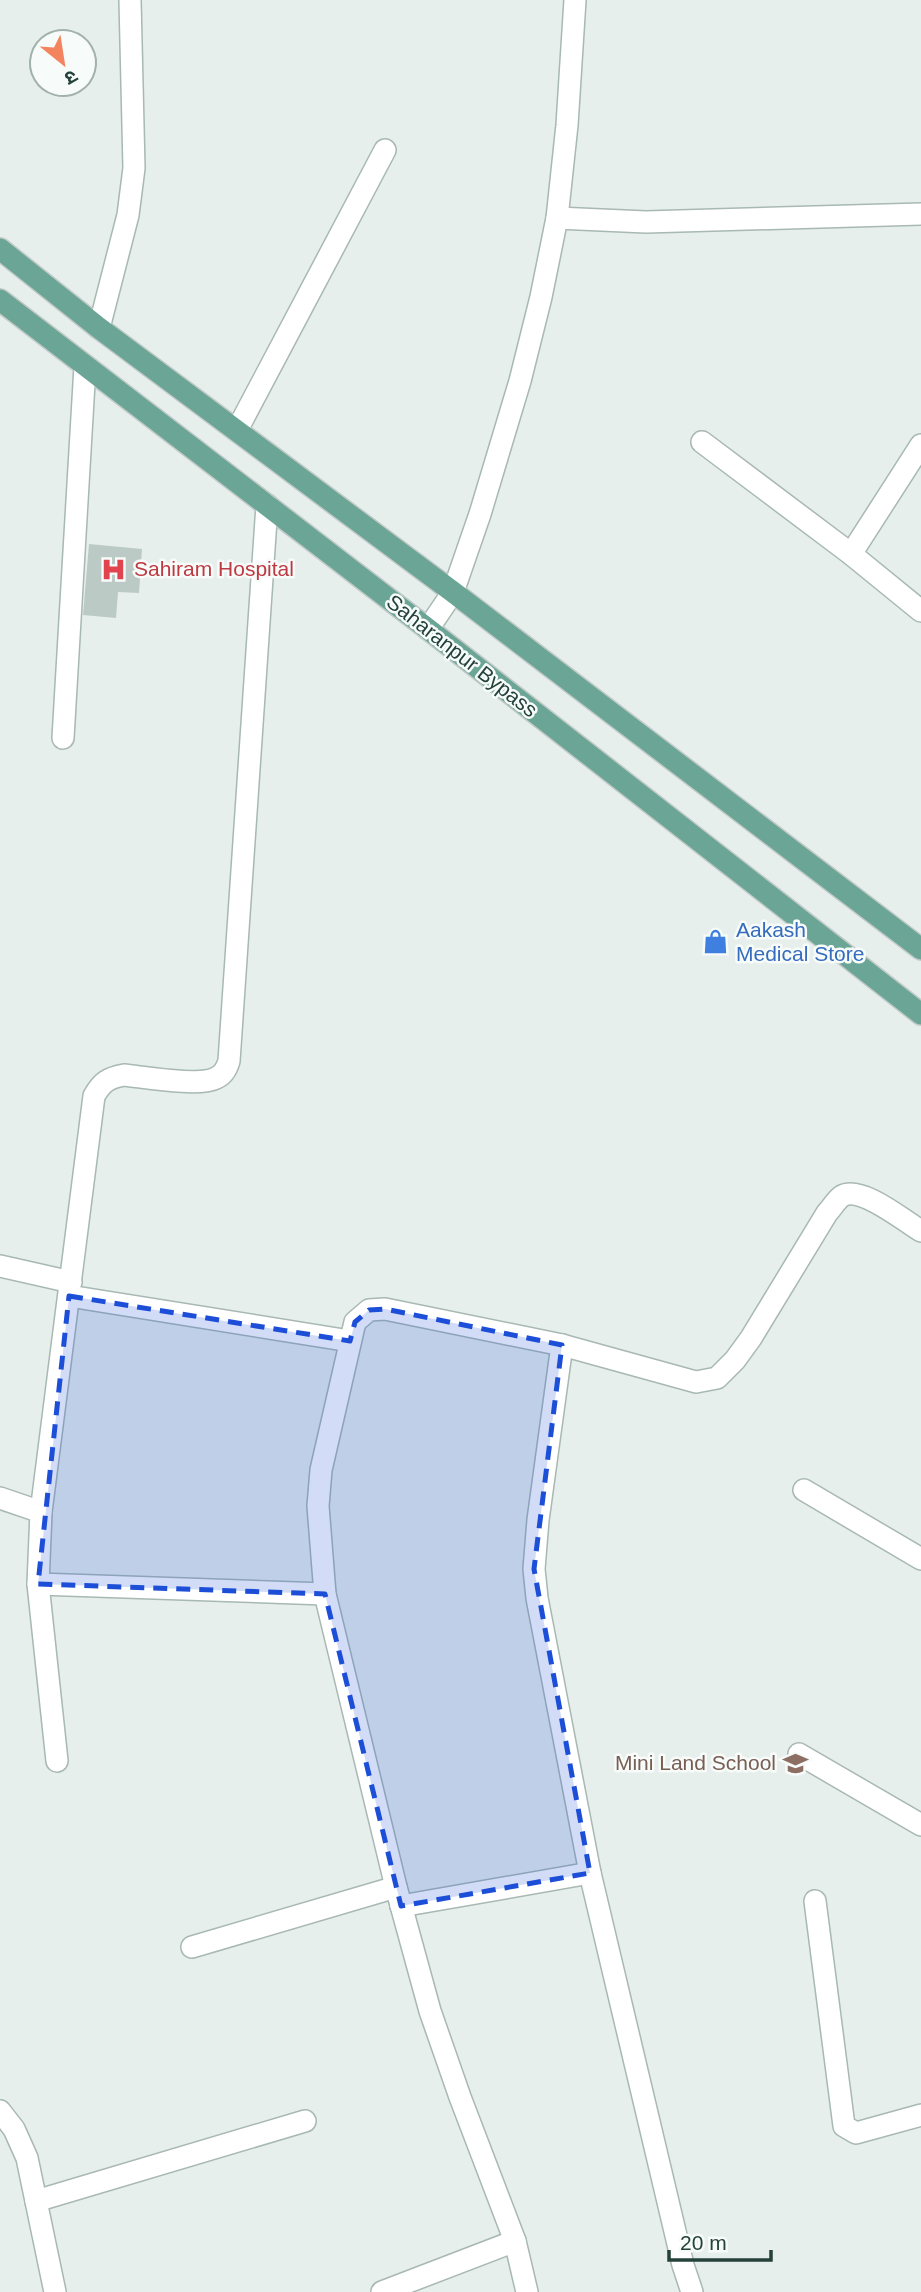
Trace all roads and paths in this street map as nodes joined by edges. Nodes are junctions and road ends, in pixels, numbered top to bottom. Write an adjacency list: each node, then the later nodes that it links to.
1 (130, 0): 8 (street)
2 (575, 0): 5 (street)
3 (385, 150): 10 (street)
4 (921, 214): 5 (street)
5 (557, 218): 15 (street)
6 (0, 250): 8 (main road)
7 (0, 300): 9 (main road, Saharanpur Bypass)
8 (99, 328): 10 (main road)
9 (85, 366): 13 (main road, Saharanpur Bypass); 18 (street)
10 (237, 430): 15 (main road)
11 (702, 442): 14 (street)
12 (921, 445): 14 (street)
13 (267, 505): 17 (main road, Saharanpur Bypass); 23 (street)
14 (850, 554): 16 (street)
15 (453, 592): 17 (street); 19 (main road)
16 (921, 611)
17 (428, 629): 20 (main road, Saharanpur Bypass)
18 (63, 738)
19 (921, 948)
20 (921, 1014)
21 (921, 1231): 25 (street)
22 (0, 1266): 23 (street)
23 (70, 1289): 24 (street); 28 (street)
24 (350, 1341): 25 (street); 31 (street)
25 (562, 1345): 35 (street)
26 (804, 1490): 29 (street)
27 (0, 1498): 28 (street)
28 (41, 1512): 30 (street)
29 (921, 1559)
30 (38, 1584): 31 (street); 33 (street)
31 (325, 1594): 36 (street)
32 (799, 1754): 34 (street)
33 (57, 1761)
34 (921, 1825)
35 (590, 1872): 36 (street); 47 (street)
36 (399, 1896): 38 (street); 43 (street)
37 (815, 1901): 40 (street)
38 (192, 1947)
39 (0, 2111): 42 (street)
40 (921, 2115)
41 (305, 2121): 42 (street)
42 (36, 2201): 44 (street)
43 (515, 2241): 45 (street); 46 (street)
44 (55, 2292)
45 (382, 2292)
46 (527, 2292)
47 (692, 2292)

